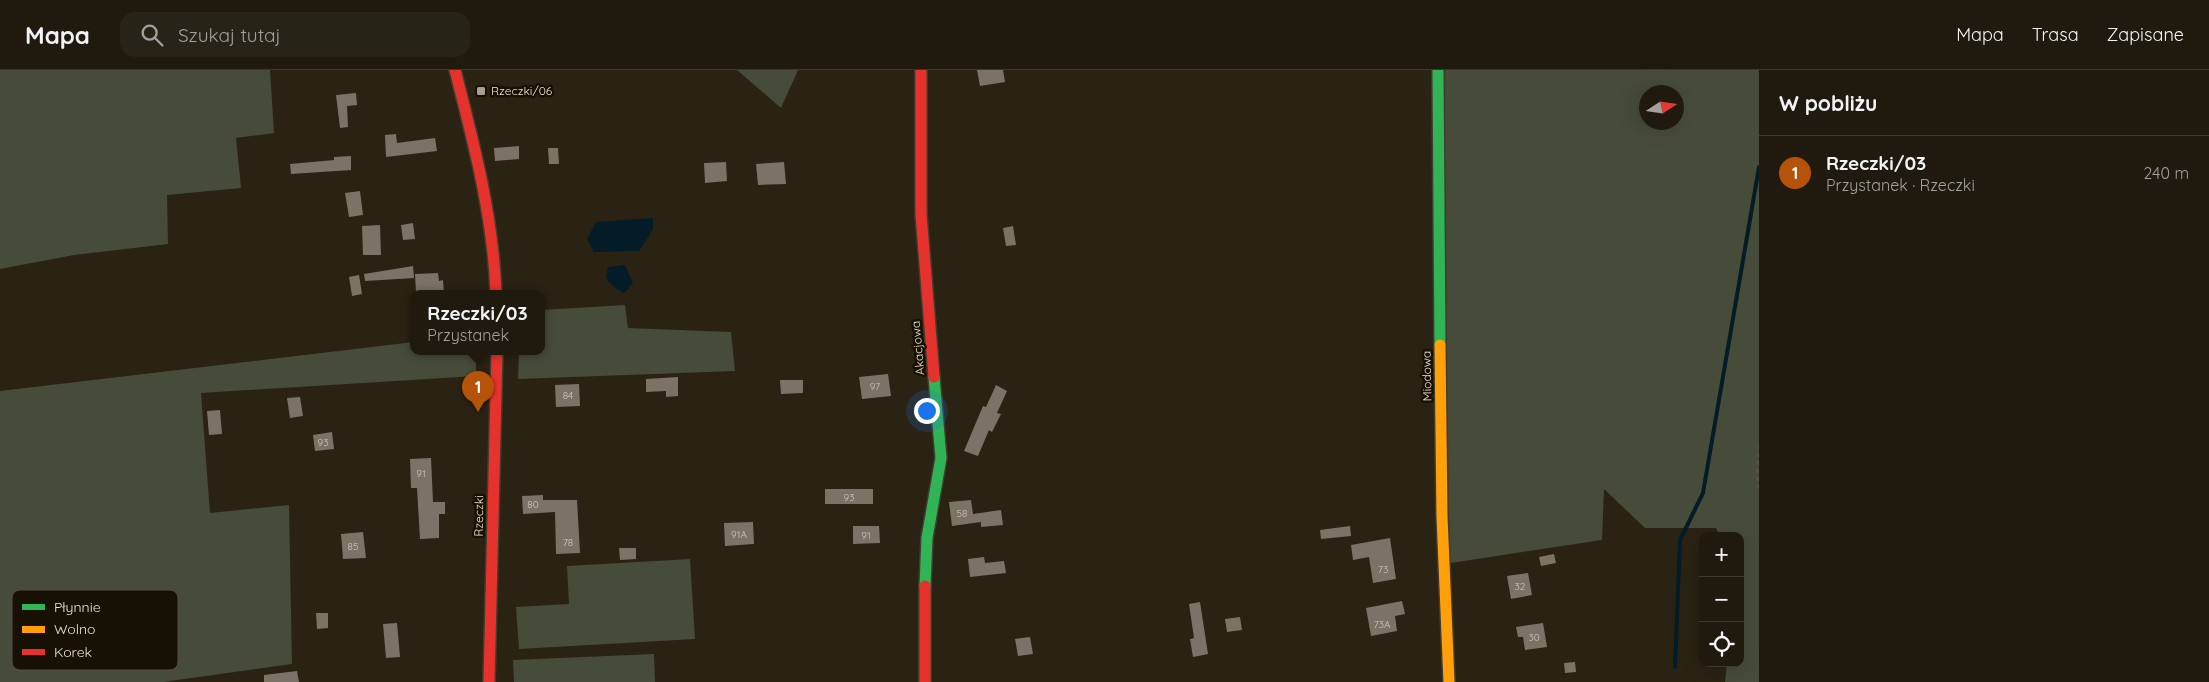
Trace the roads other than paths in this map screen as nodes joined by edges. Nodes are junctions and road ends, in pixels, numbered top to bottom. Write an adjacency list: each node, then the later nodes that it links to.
1 (455, 70): 4 (street)
2 (921, 70): 7 (street, Akacjowa)
3 (1438, 70): 8 (street, Miodowa)
4 (496, 290)
5 (496, 355): 6 (street, Rzeczki)
6 (489, 682)
7 (925, 682)
8 (1449, 682)

